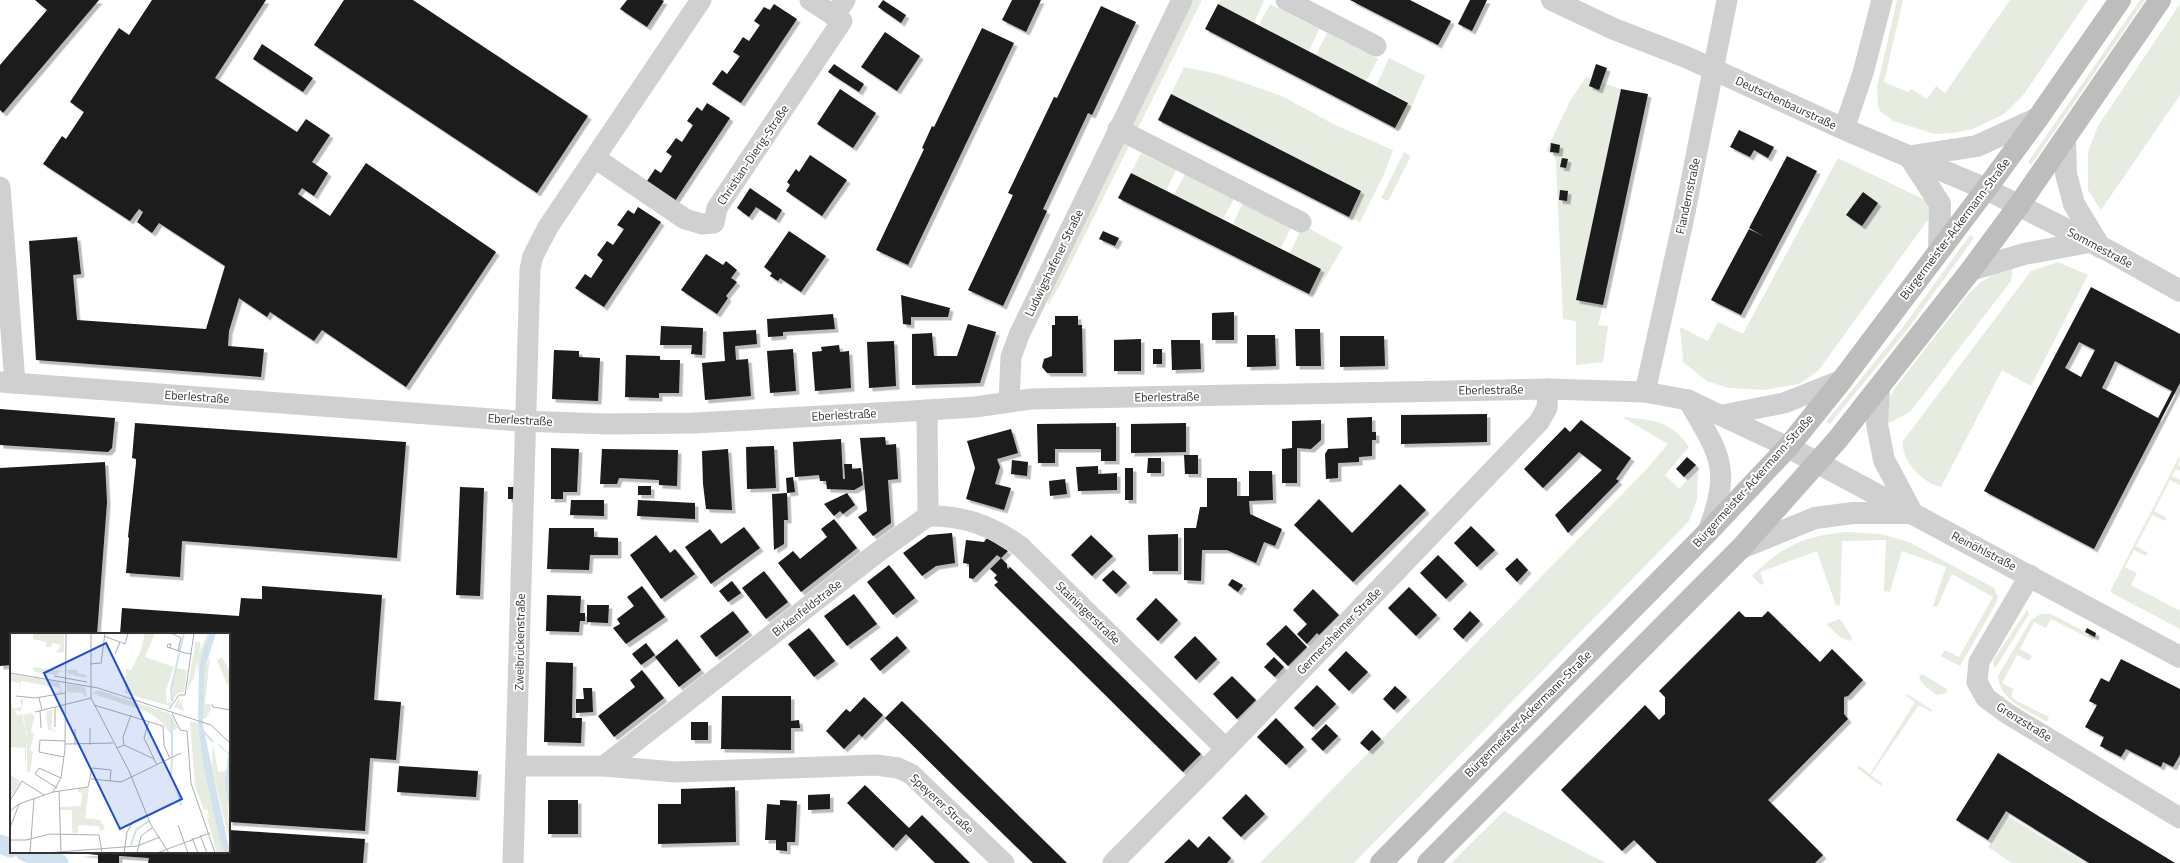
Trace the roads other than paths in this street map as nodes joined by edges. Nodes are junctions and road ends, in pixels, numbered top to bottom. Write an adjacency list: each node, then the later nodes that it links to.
1 (701, 0): 18 (street)
2 (810, 0): 10 (street, Christian-Dierig-Straße)
3 (1182, 0): 14 (street, Ludwigshafener Straße)
4 (1286, 0): 11 (street)
5 (1552, 0): 12 (street, Deutschenbaurstraße)
6 (1727, 0): 12 (street, Flandernstraße)
7 (1882, 0): 15 (street)
8 (2120, 0): 13 (main road, Bürgermeister-Ackermann-Straße)
9 (2160, 0): 16 (main road)
10 (840, 8): 18 (street, Christian-Dierig-Straße)
11 (1376, 46)
12 (1713, 69): 15 (street, Deutschenbaurstraße); 31 (street, Flandernstraße)
13 (2038, 118): 17 (street); 20 (main road, Bürgermeister-Ackermann-Straße)
14 (1118, 129): 22 (street); 33 (street, Ludwigshafener Straße)
15 (1844, 130): 17 (street, Deutschenbaurstraße)
16 (2065, 140): 21 (main road); 23 (street)
17 (1909, 156): 20 (street, Deutschenbaurstraße); 24 (street)
18 (595, 158): 36 (street)
19 (0, 187): 28 (street)
20 (1986, 189): 21 (street, Deutschenbaurstraße); 24 (main road, Bürgermeister-Ackermann-Straße)
21 (2019, 205): 23 (street, Sommestraße); 25 (main road)
22 (1301, 222)
23 (2095, 244): 25 (street); 26 (street, Sommestraße)
24 (1940, 251): 27 (main road, Bürgermeister-Ackermann-Straße)
25 (1971, 270): 30 (main road)
26 (2180, 291)
27 (1842, 380): 35 (street); 37 (main road, Bürgermeister-Ackermann-Straße)
28 (8, 383): 36 (street, Eberlestraße)
29 (1548, 389): 31 (street, Eberlestraße); 33 (street, Eberlestraße); 45 (street, Germersheimer Straße)
30 (1879, 389): 38 (main road); 39 (street)
31 (1645, 392): 32 (street, Eberlestraße)
32 (1688, 400): 35 (street, Eberlestraße); 41 (street)
33 (1009, 401): 34 (street, Eberlestraße)
34 (928, 410): 36 (street, Eberlestraße); 40 (street)
35 (1723, 415): 37 (street, Eberlestraße)
36 (527, 422): 46 (street, Zweibrückenstraße)
37 (1788, 447): 38 (street, Reinöhlstraße); 41 (main road, Bürgermeister-Ackermann-Straße)
38 (1818, 462): 39 (street, Reinöhlstraße); 42 (main road)
39 (1912, 513): 42 (street); 43 (street, Reinöhlstraße)
40 (928, 516): 45 (street, Stainingerstraße); 47 (street, Birkenfeldstraße)
41 (1707, 534): 52 (main road, Bürgermeister-Ackermann-Straße)
42 (1740, 548): 53 (main road)
43 (2030, 575): 44 (street, Reinöhlstraße); 48 (street, Grenzstraße)
44 (2180, 657)
45 (1226, 749): 51 (street, Germersheimer Straße)
46 (516, 766): 47 (street); 49 (street, Zweibrückenstraße)
47 (604, 766): 50 (street, Speyerer Straße)
48 (2180, 818)
49 (513, 863)
50 (1004, 863)
51 (1113, 863)
52 (1380, 863)
53 (1428, 863)

